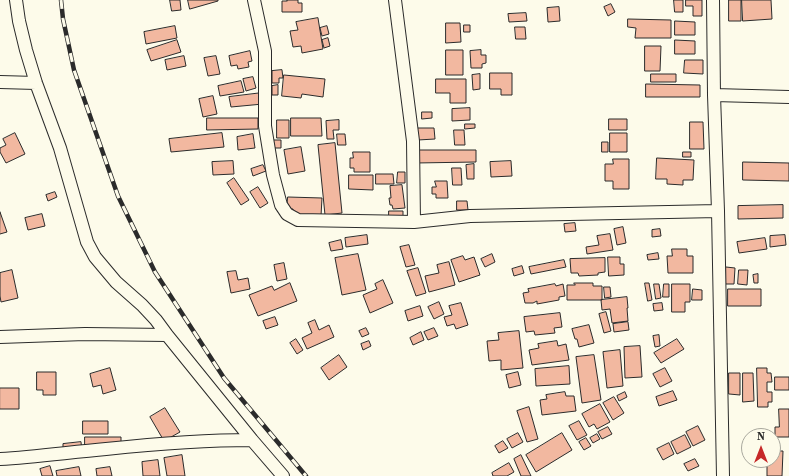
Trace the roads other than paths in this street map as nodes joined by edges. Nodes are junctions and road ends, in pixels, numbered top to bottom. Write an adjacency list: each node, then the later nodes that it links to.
1 (16, 0): 6 (street)
2 (254, 0): 10 (street)
3 (395, 0): 10 (street)
4 (713, 0): 7 (street)
5 (0, 82): 6 (street)
6 (36, 83): 11 (street)
7 (714, 95): 8 (street); 9 (street)
8 (789, 97)
9 (718, 211): 10 (street); 16 (street)
10 (414, 222)
11 (167, 335): 12 (street); 13 (street)
12 (0, 337)
13 (252, 440): 14 (street); 15 (street)
14 (0, 459)
15 (283, 476)
16 (723, 476)

